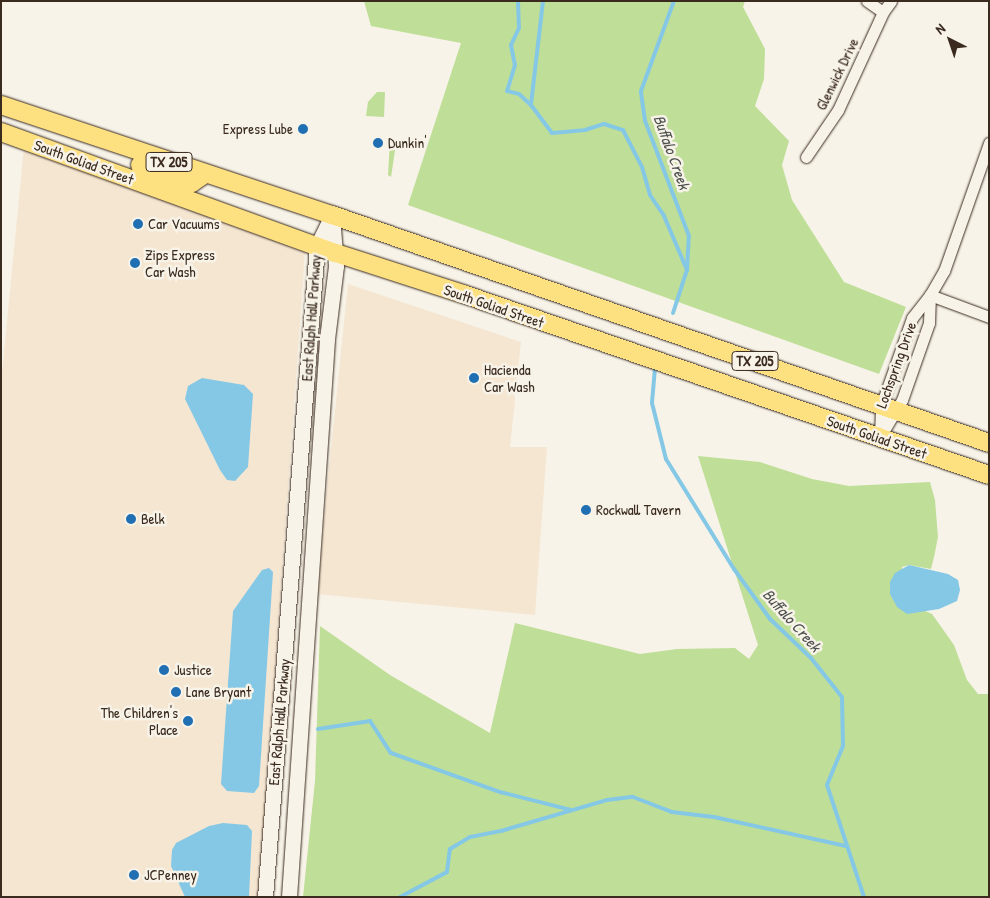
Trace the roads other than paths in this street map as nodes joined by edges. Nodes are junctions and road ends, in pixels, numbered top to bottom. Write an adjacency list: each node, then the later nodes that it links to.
1 (867, 1): 3 (street)
2 (891, 1): 3 (street, Glenwick Drive)
3 (882, 12): 7 (street, Glenwick Drive)
4 (1, 105): 9 (main road, South Goliad Street / TX 205)
5 (1, 132): 8 (main road, South Goliad Street / TX 205)
6 (989, 143): 13 (street, Lochspring Drive)
7 (806, 158)
8 (74, 159): 9 (main road); 11 (main road, South Goliad Street / TX 205)
9 (205, 174): 10 (main road, South Goliad Street / TX 205)
10 (332, 215): 11 (main road, East Ralph Hall Parkway); 12 (main road, East Ralph Hall Parkway); 15 (main road, South Goliad Street / TX 205)
11 (317, 246): 12 (main road, South Goliad Street / TX 205); 19 (main road, East Ralph Hall Parkway)
12 (336, 253): 17 (main road, South Goliad Street / TX 205); 20 (main road, East Ralph Hall Parkway)
13 (930, 295): 14 (street); 15 (street, Lochspring Drive); 16 (street, Lochspring Drive)
14 (989, 317)
15 (880, 406): 16 (main road, South Goliad Street / TX 205); 17 (street, Lochspring Drive)
16 (897, 411): 17 (street, Lochspring Drive); 18 (main road, South Goliad Street / TX 205)
17 (880, 437): 21 (main road, South Goliad Street / TX 205)
18 (989, 444)
19 (300, 464): 20 (main road); 22 (main road, East Ralph Hall Parkway)
20 (320, 465): 23 (main road, East Ralph Hall Parkway)
21 (989, 475)
22 (294, 548): 23 (main road); 24 (main road, East Ralph Hall Parkway)
23 (314, 549): 25 (main road, East Ralph Hall Parkway)
24 (272, 804): 25 (main road); 26 (main road, East Ralph Hall Parkway)
25 (296, 806): 27 (main road, East Ralph Hall Parkway)
26 (265, 897)
27 (288, 897)

